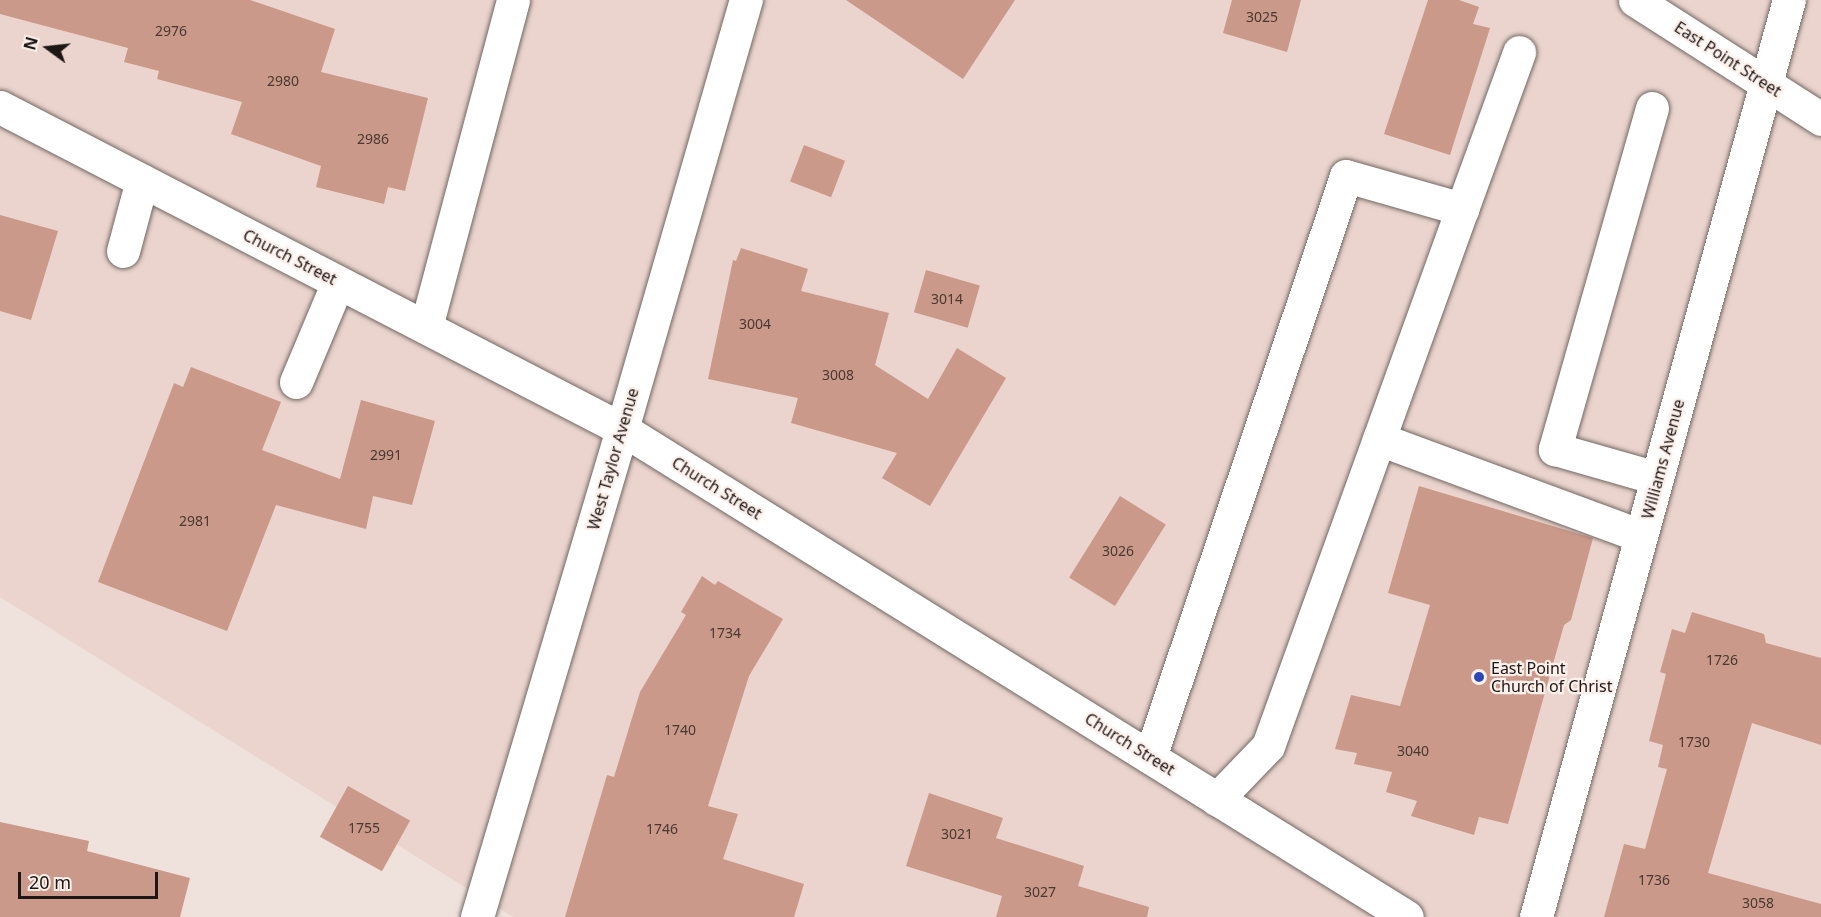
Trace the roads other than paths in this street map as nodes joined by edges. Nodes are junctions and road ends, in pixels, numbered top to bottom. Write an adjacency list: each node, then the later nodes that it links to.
1 (513, 0): 14 (street)
2 (746, 0): 16 (street, West Taylor Avenue)
3 (1635, 0): 6 (street, East Point Street)
4 (1789, 0): 6 (street, Williams Avenue)
5 (1519, 52): 11 (street)
6 (1766, 83): 9 (street, East Point Street); 18 (street, Williams Avenue)
7 (0, 107): 10 (street, Church Street)
8 (1652, 108): 18 (street)
9 (1821, 118)
10 (142, 180): 12 (street); 13 (street, Church Street)
11 (1462, 209): 17 (street); 20 (street)
12 (123, 251)
13 (338, 282): 14 (street, Church Street); 15 (street)
14 (426, 327): 16 (street, Church Street)
15 (296, 382)
16 (622, 429): 20 (street, Church Street); 22 (street, West Taylor Avenue)
17 (1379, 439): 19 (street); 21 (street)
18 (1657, 478): 19 (street, Williams Avenue)
19 (1641, 536): 24 (street, Williams Avenue)
20 (1150, 757): 21 (street, Church Street)
21 (1217, 799): 23 (street, Church Street)
22 (477, 917)
23 (1407, 917)
24 (1536, 917)

